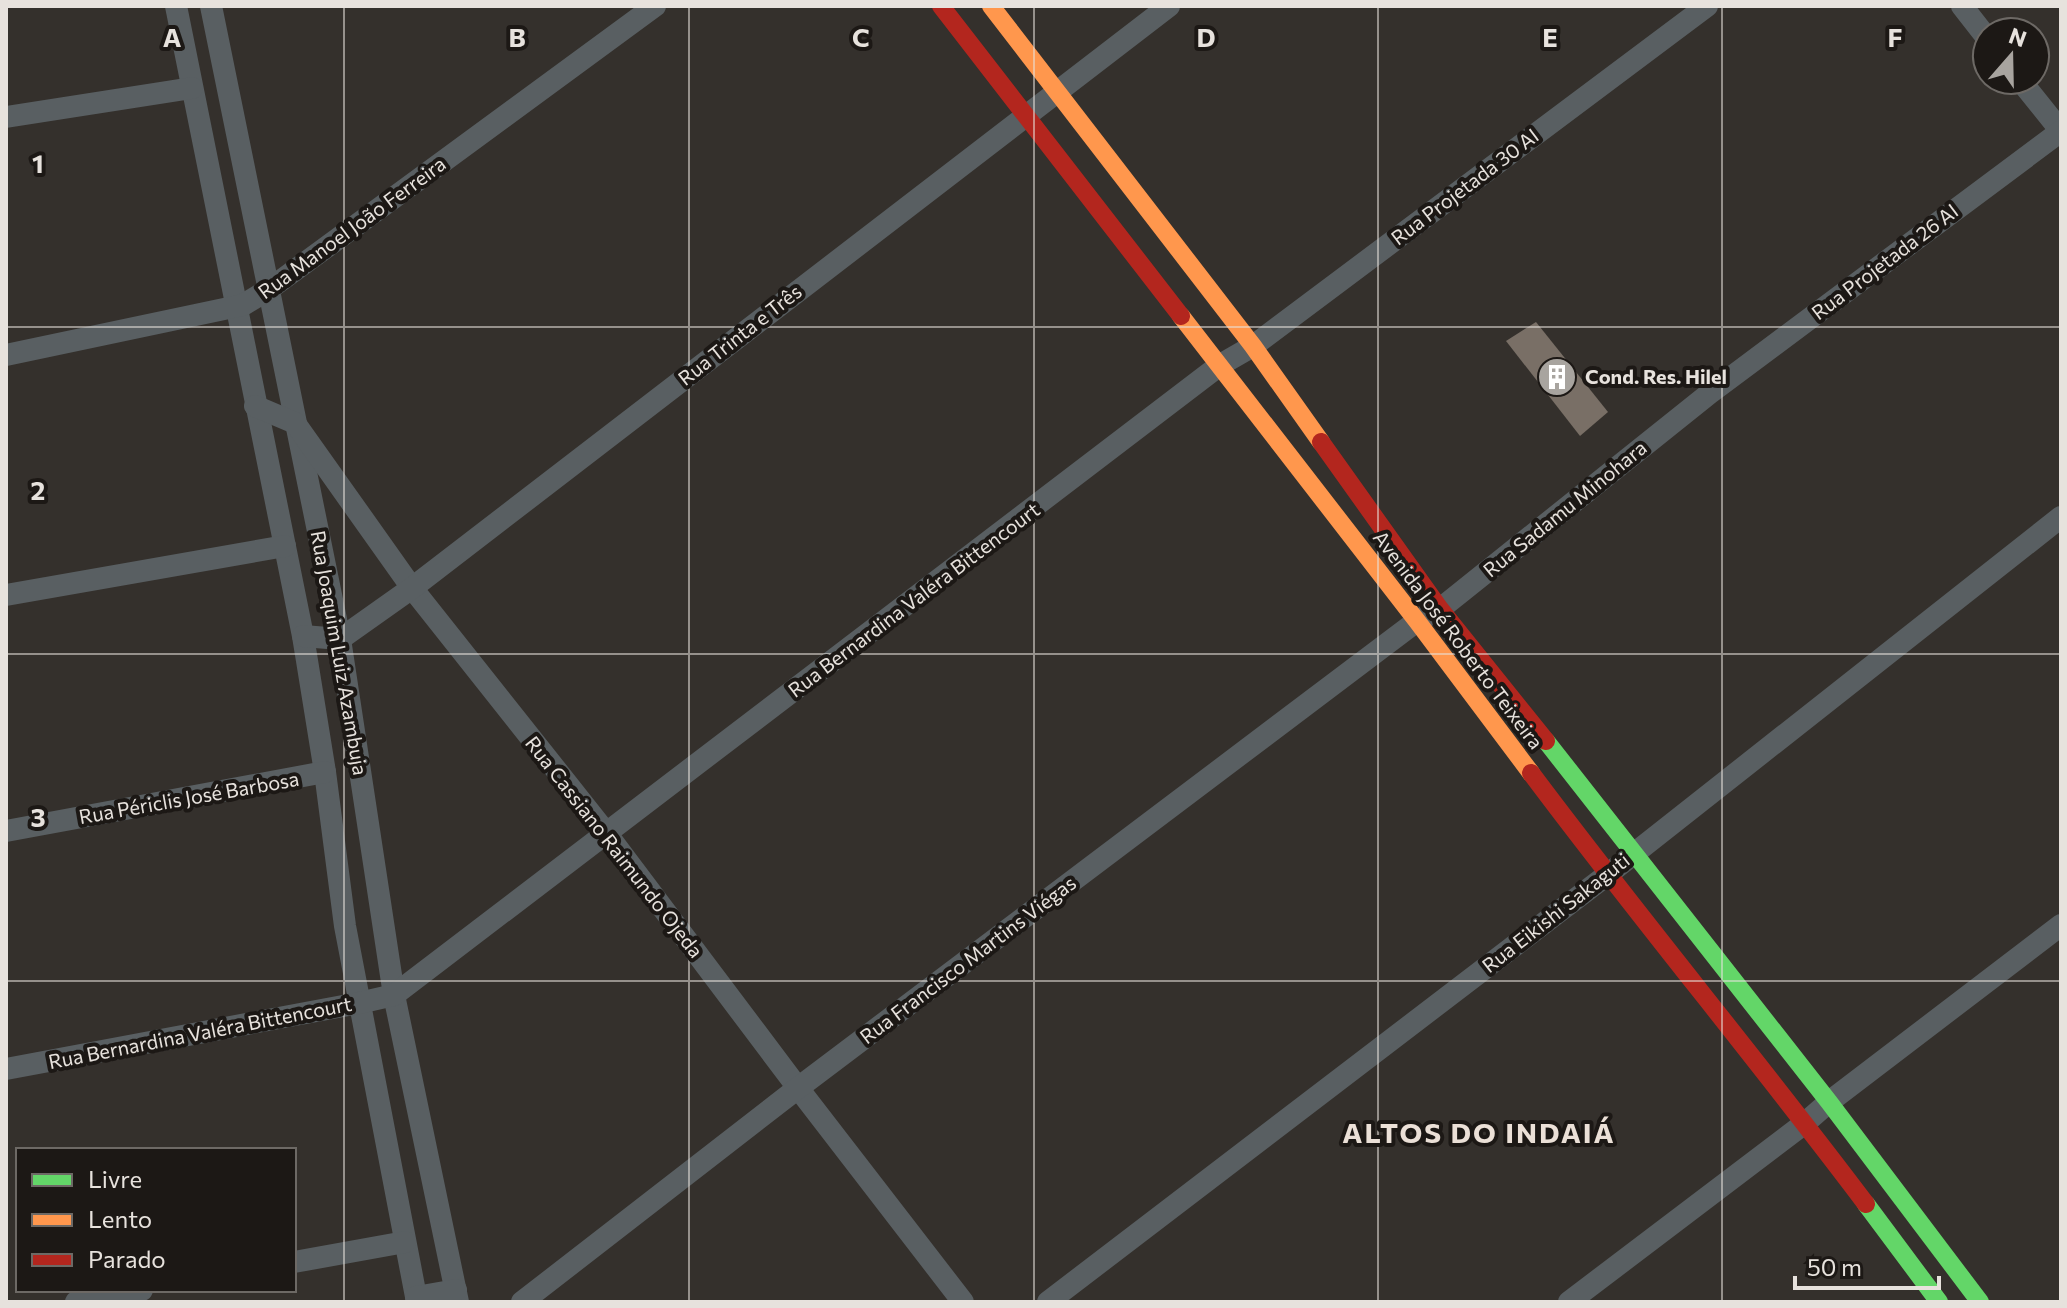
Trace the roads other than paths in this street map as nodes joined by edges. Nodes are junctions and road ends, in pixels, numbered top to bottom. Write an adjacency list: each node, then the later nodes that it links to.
1 (176, 6): 8 (street, Rua Joaquim Luiz Azambuja)
2 (211, 6): 14 (street, Rua Joaquim Luiz Azambuja)
3 (655, 6): 14 (street, Rua Manoel João Ferreira)
4 (941, 6): 11 (street, Avenida José Roberto Teixeira)
5 (991, 6): 9 (street, Avenida José Roberto Teixeira)
6 (1169, 6): 9 (street, Rua Trinta e Três)
7 (1707, 6): 16 (street, Rua Projetada 30 AI)
8 (192, 88): 12 (street); 15 (street, Rua Joaquim Luiz Azambuja)
9 (1056, 91): 11 (street, Rua Trinta e Três); 16 (street, Avenida José Roberto Teixeira)
10 (2033, 96): 13 (street)
11 (1026, 114): 18 (street, Avenida José Roberto Teixeira); 24 (street, Rua Trinta e Três)
12 (6, 117)
13 (2061, 131): 19 (street, Rua Projetada 26 AI)
14 (268, 290): 15 (street, Rua Manoel João Ferreira); 21 (street, Rua Joaquim Luiz Azambuja)
15 (237, 306): 17 (street, Rua Manoel João Ferreira); 20 (street, Rua Joaquim Luiz Azambuja)
16 (1253, 346): 18 (street, Rua Projetada 30 AI); 26 (street, Avenida José Roberto Teixeira)
17 (6, 355)
18 (1220, 365): 27 (street, Avenida José Roberto Teixeira); 32 (street, Rua Bernardina Valéra Bittencourt)
19 (1710, 393): 26 (street, Rua Sadamu Minohara)
20 (255, 406): 21 (street); 23 (street, Rua Joaquim Luiz Azambuja)
21 (295, 423): 24 (street, Rua Cassiano Raimundo Ojeda); 29 (street, Rua Joaquim Luiz Azambuja)
22 (2061, 517): 33 (street, Rua Eikishi Sakaguti)
23 (285, 546): 25 (street); 28 (street, Rua Joaquim Luiz Azambuja)
24 (412, 588): 29 (street, Rua Trinta e Três); 32 (street, Rua Cassiano Raimundo Ojeda)
25 (6, 595)
26 (1440, 609): 27 (street, Rua Sadamu Minohara); 33 (street, Avenida José Roberto Teixeira)
27 (1417, 621): 34 (street, Avenida José Roberto Teixeira); 39 (street, Rua Francisco Martins Viégas)
28 (303, 636): 29 (street); 30 (street, Rua Joaquim Luiz Azambuja)
29 (340, 639): 36 (street, Rua Joaquim Luiz Azambuja)
30 (325, 772): 31 (street, Rua Périclis José Barbosa); 37 (street, Rua Joaquim Luiz Azambuja)
31 (6, 831)
32 (607, 834): 36 (street, Rua Bernardina Valéra Bittencourt); 39 (street, Rua Cassiano Raimundo Ojeda)
33 (1634, 852): 34 (street, Rua Eikishi Sakaguti); 40 (street, Avenida José Roberto Teixeira)
34 (1607, 875): 41 (street, Avenida José Roberto Teixeira); 50 (street, Rua Eikishi Sakaguti)
35 (2061, 925): 40 (street)
36 (394, 995): 37 (street, Rua Bernardina Valéra Bittencourt); 45 (street, Rua Joaquim Luiz Azambuja)
37 (359, 1003): 38 (street, Rua Bernardina Valéra Bittencourt); 42 (street, Rua Joaquim Luiz Azambuja)
38 (6, 1069)
39 (798, 1088): 48 (street, Rua Francisco Martins Viégas); 49 (street, Rua Cassiano Raimundo Ojeda)
40 (1829, 1102): 41 (street); 53 (street, Avenida José Roberto Teixeira)
41 (1805, 1123): 51 (street); 52 (street, Avenida José Roberto Teixeira)
42 (405, 1242): 43 (street); 46 (street, Rua Joaquim Luiz Azambuja)
43 (296, 1262)
44 (131, 1292): 47 (street)
45 (457, 1296): 46 (street)
46 (416, 1299)
47 (76, 1302)
48 (522, 1302)
49 (963, 1302)
50 (1048, 1302)
51 (1569, 1302)
52 (1939, 1302)
53 (1980, 1302)

